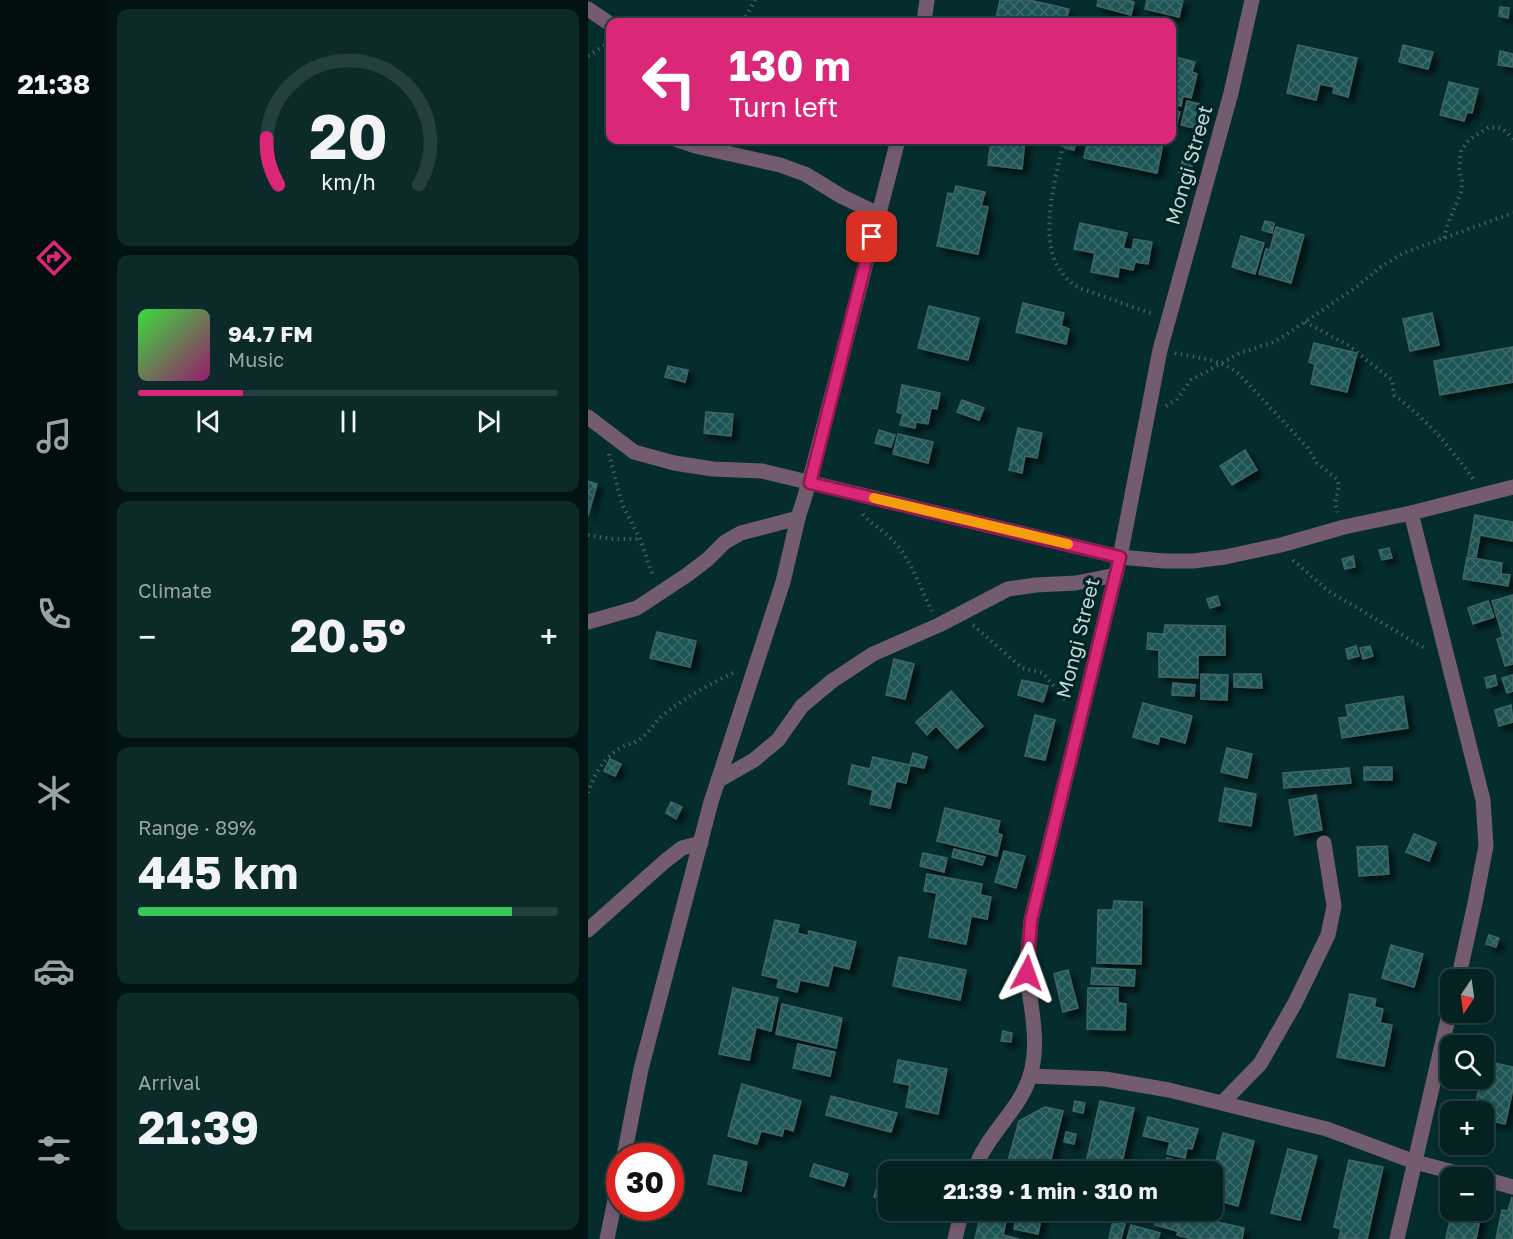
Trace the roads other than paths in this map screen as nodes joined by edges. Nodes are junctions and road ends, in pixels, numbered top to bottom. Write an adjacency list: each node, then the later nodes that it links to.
1 (927, 0): 4 (street)
2 (1252, 0): 14 (street, Mongi Street)
3 (588, 9): 5 (street)
4 (925, 18)
5 (606, 21)
6 (689, 144): 8 (street)
7 (897, 144): 8 (street)
8 (878, 214): 10 (street)
9 (588, 417): 10 (street)
10 (810, 483): 13 (street); 14 (street)
11 (1513, 487): 12 (street)
12 (1411, 513): 14 (street); 21 (street)
13 (798, 518): 16 (street); 17 (street)
14 (1120, 557): 15 (street, Mongi Street)
15 (1116, 575): 17 (street); 23 (street, Mongi Street)
16 (588, 622)
17 (719, 780): 18 (street)
18 (701, 843): 20 (street); 25 (street)
19 (1324, 843): 24 (street)
20 (588, 930)
21 (1460, 969)
22 (1447, 1023): 27 (street)
23 (1030, 1076): 24 (street); 26 (street, Mongi Street)
24 (1222, 1103): 27 (street)
25 (627, 1143)
26 (978, 1161)
27 (1415, 1162): 28 (street); 35 (street)
28 (1440, 1169)
29 (1494, 1181): 30 (street)
30 (1513, 1186)
31 (611, 1221): 33 (street)
32 (960, 1221): 34 (street)
33 (607, 1239)
34 (955, 1239)
35 (1397, 1239)

